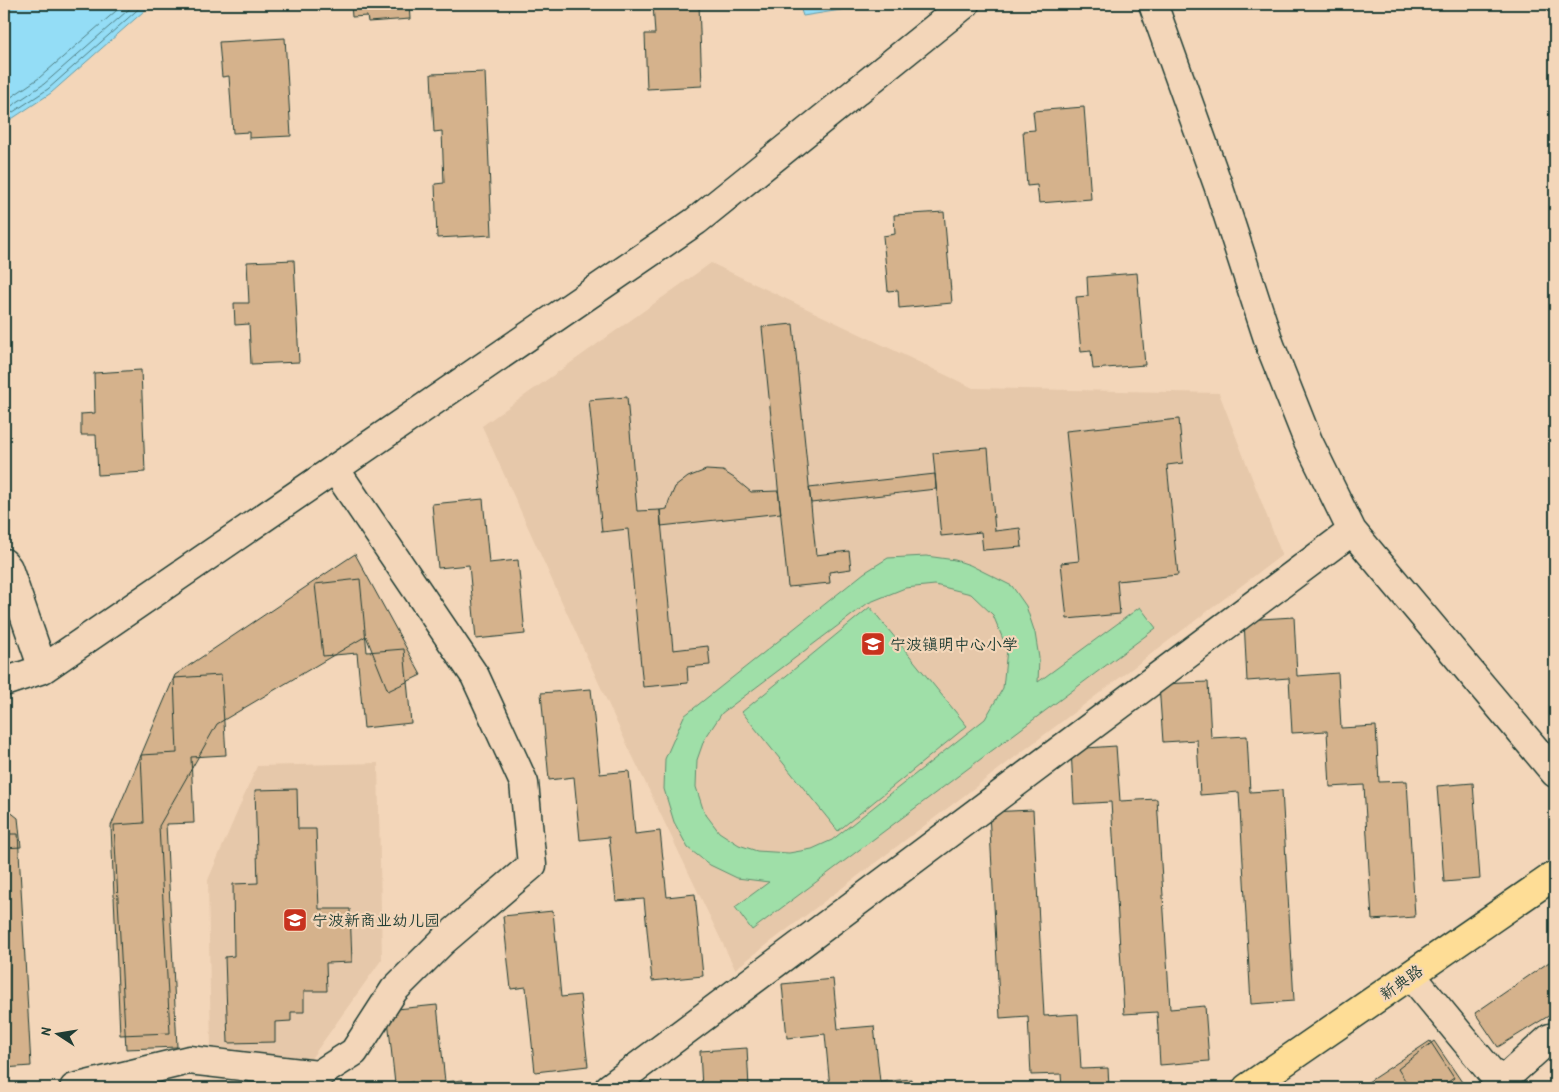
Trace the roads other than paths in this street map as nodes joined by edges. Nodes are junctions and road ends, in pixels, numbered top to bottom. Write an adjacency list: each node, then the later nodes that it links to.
1 (965, 4): 3 (street)
2 (1153, 4): 4 (street)
3 (335, 469): 6 (street); 13 (street)
4 (1352, 531): 8 (street); 14 (street)
5 (4, 563): 6 (street)
6 (43, 669): 7 (street)
7 (4, 682)
8 (1555, 774)
9 (1555, 875): 10 (main road, 新典路)
10 (1411, 975): 12 (street); 15 (main road, 新典路)
11 (1555, 1037): 12 (street)
12 (1502, 1086)
13 (74, 1088)
14 (609, 1088)
15 (1247, 1088)

